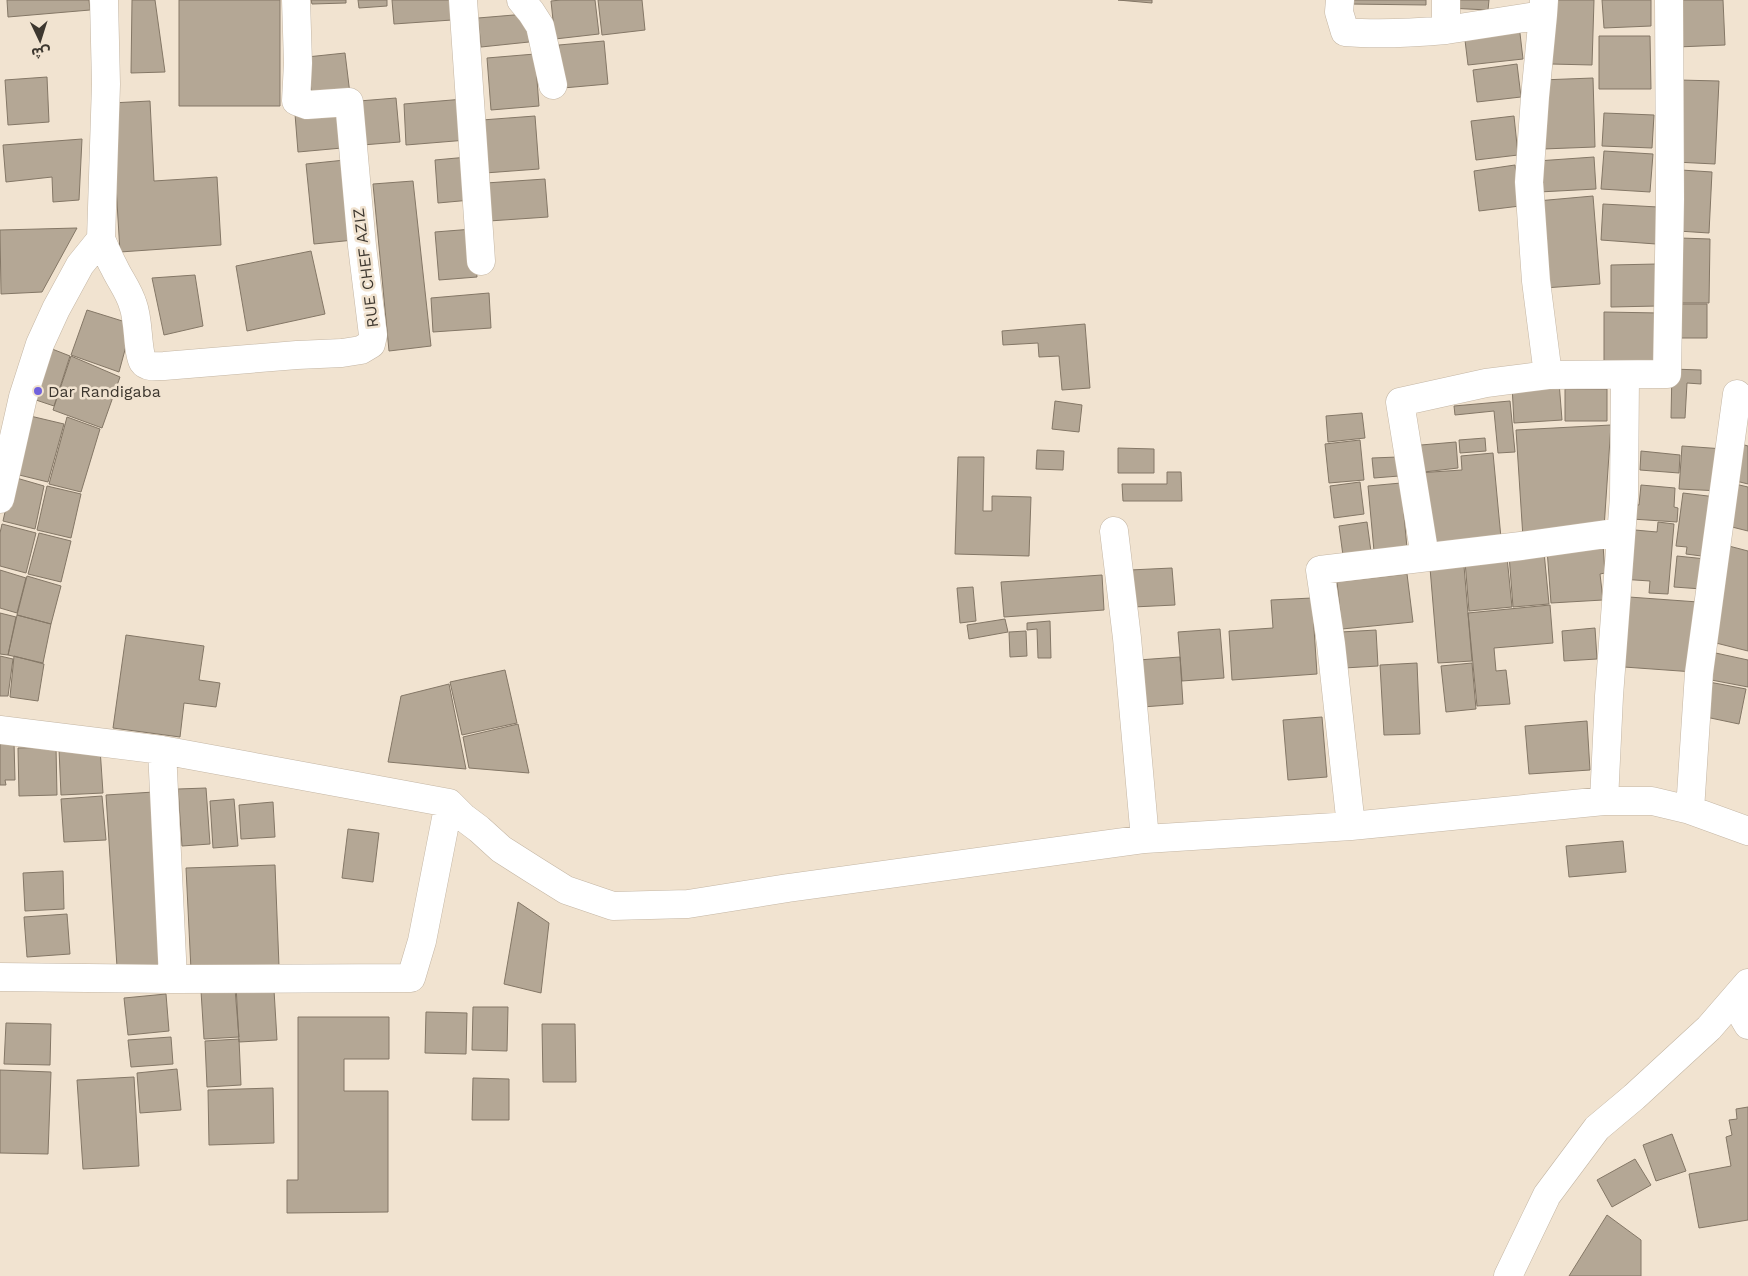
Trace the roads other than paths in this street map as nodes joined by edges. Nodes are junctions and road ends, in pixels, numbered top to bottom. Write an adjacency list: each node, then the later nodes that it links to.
1 (104, 0): 11 (street, RUE CHEF AZIZ)
2 (296, 0): 11 (street, RUE CHEF AZIZ)
3 (462, 0): 12 (street)
4 (522, 0): 10 (street)
5 (1340, 0): 9 (street)
6 (1446, 0): 9 (street)
7 (1669, 0): 13 (street)
8 (1544, 7): 9 (street); 14 (street)
9 (1446, 30)
10 (553, 85)
11 (101, 239): 16 (street)
12 (481, 261)
13 (1625, 375): 14 (street); 18 (street)
14 (1548, 376): 19 (street)
15 (1737, 394): 24 (street)
16 (0, 499)
17 (1114, 531): 27 (street)
18 (1620, 532): 19 (street); 22 (street)
19 (1425, 557): 25 (street)
20 (0, 730): 21 (street)
21 (162, 750): 23 (street); 29 (street)
22 (1604, 801): 24 (street); 25 (street)
23 (450, 803): 27 (street); 29 (street)
24 (1690, 810): 26 (street)
25 (1351, 826): 27 (street)
26 (1748, 832)
27 (1145, 838)
28 (0, 977): 29 (street)
29 (173, 979)
30 (1741, 992): 31 (street); 32 (street)
31 (1748, 1025)
32 (1508, 1276)

